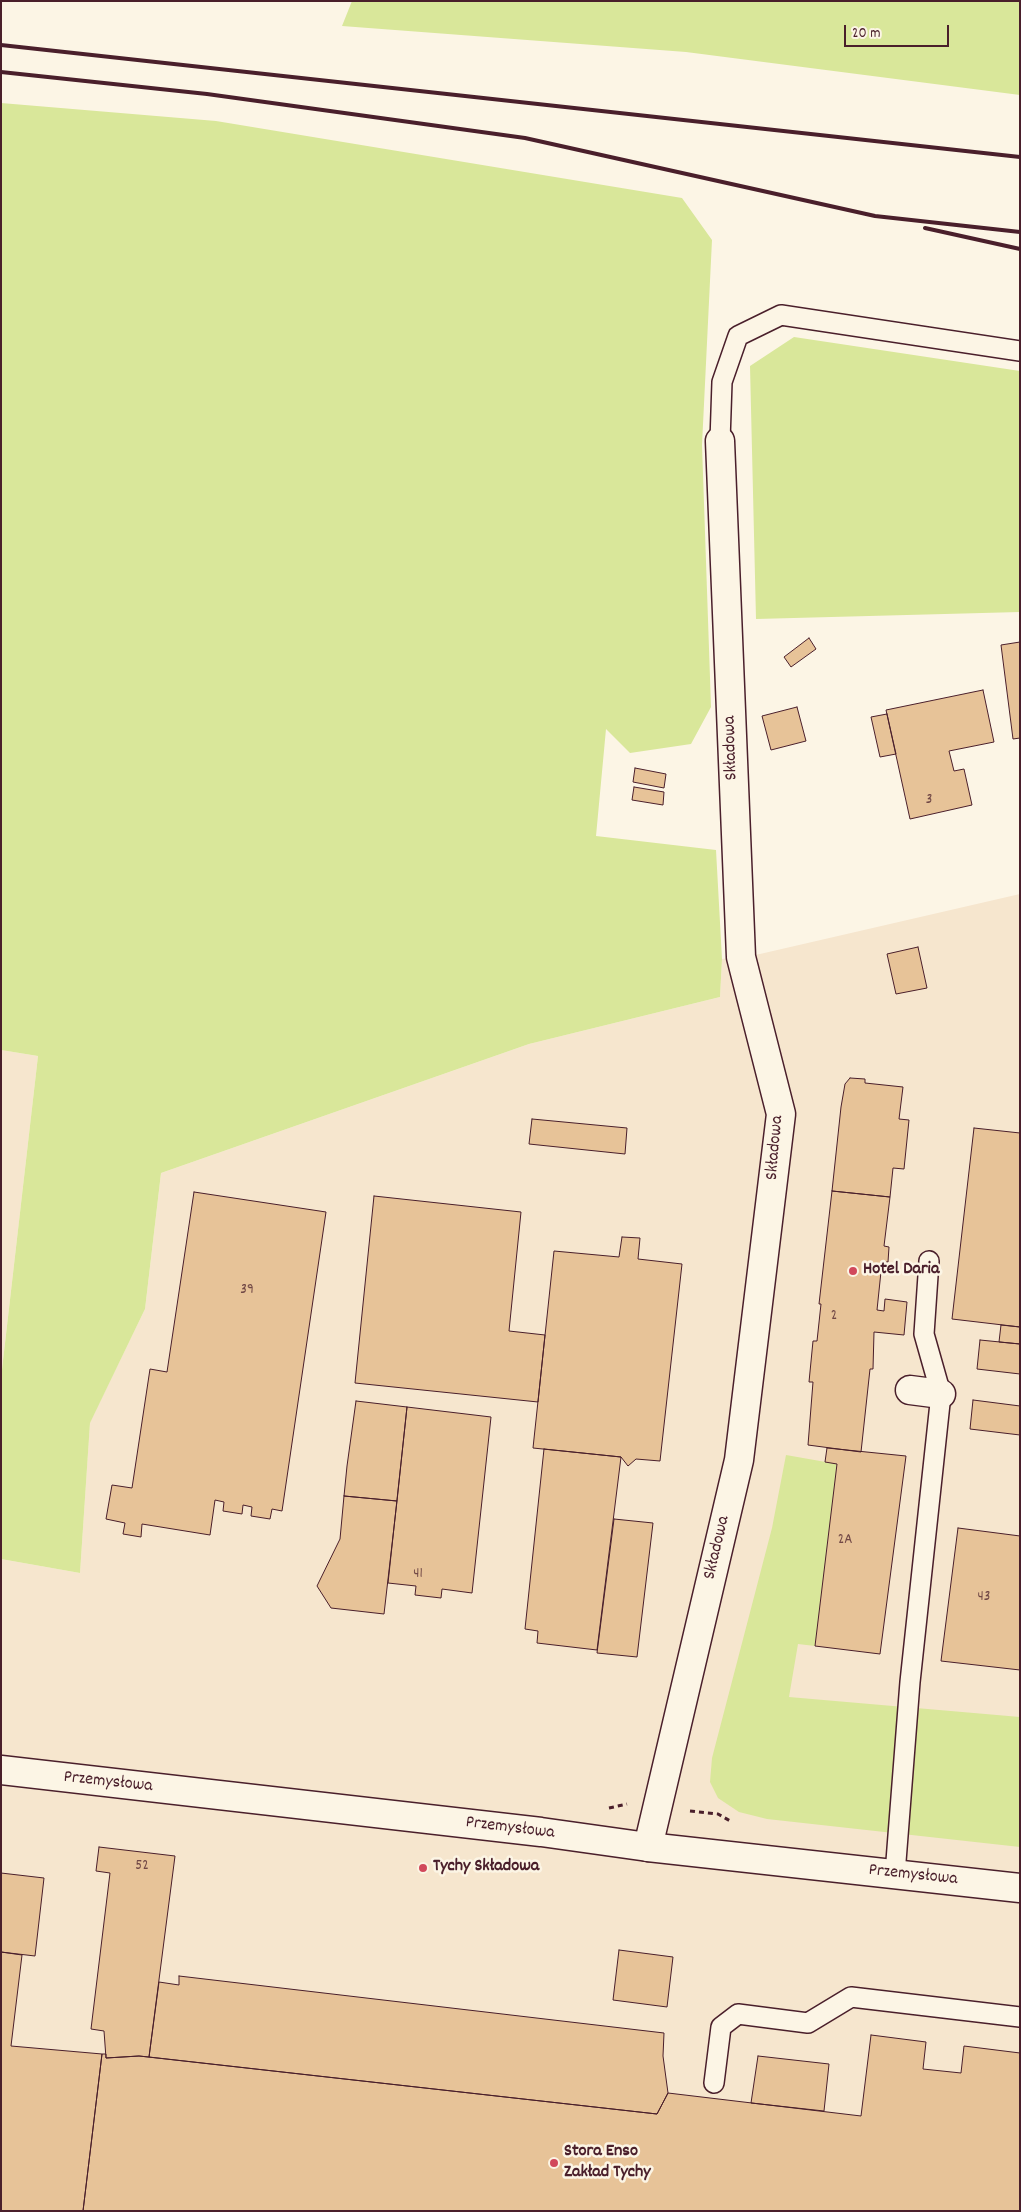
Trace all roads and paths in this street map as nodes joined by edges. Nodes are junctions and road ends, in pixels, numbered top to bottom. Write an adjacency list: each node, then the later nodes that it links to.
1 (1020, 351): 2 (lane)
2 (720, 441): 7 (street, Składowa)
3 (929, 1261): 5 (lane)
4 (910, 1390): 5 (street)
5 (942, 1394): 8 (lane)
6 (1, 1770): 7 (street, Przemysłowa)
7 (648, 1847): 8 (street, Przemysłowa)
8 (895, 1874): 9 (street, Przemysłowa)
9 (1020, 1888)
10 (1020, 2017): 11 (lane)
11 (714, 2083)

